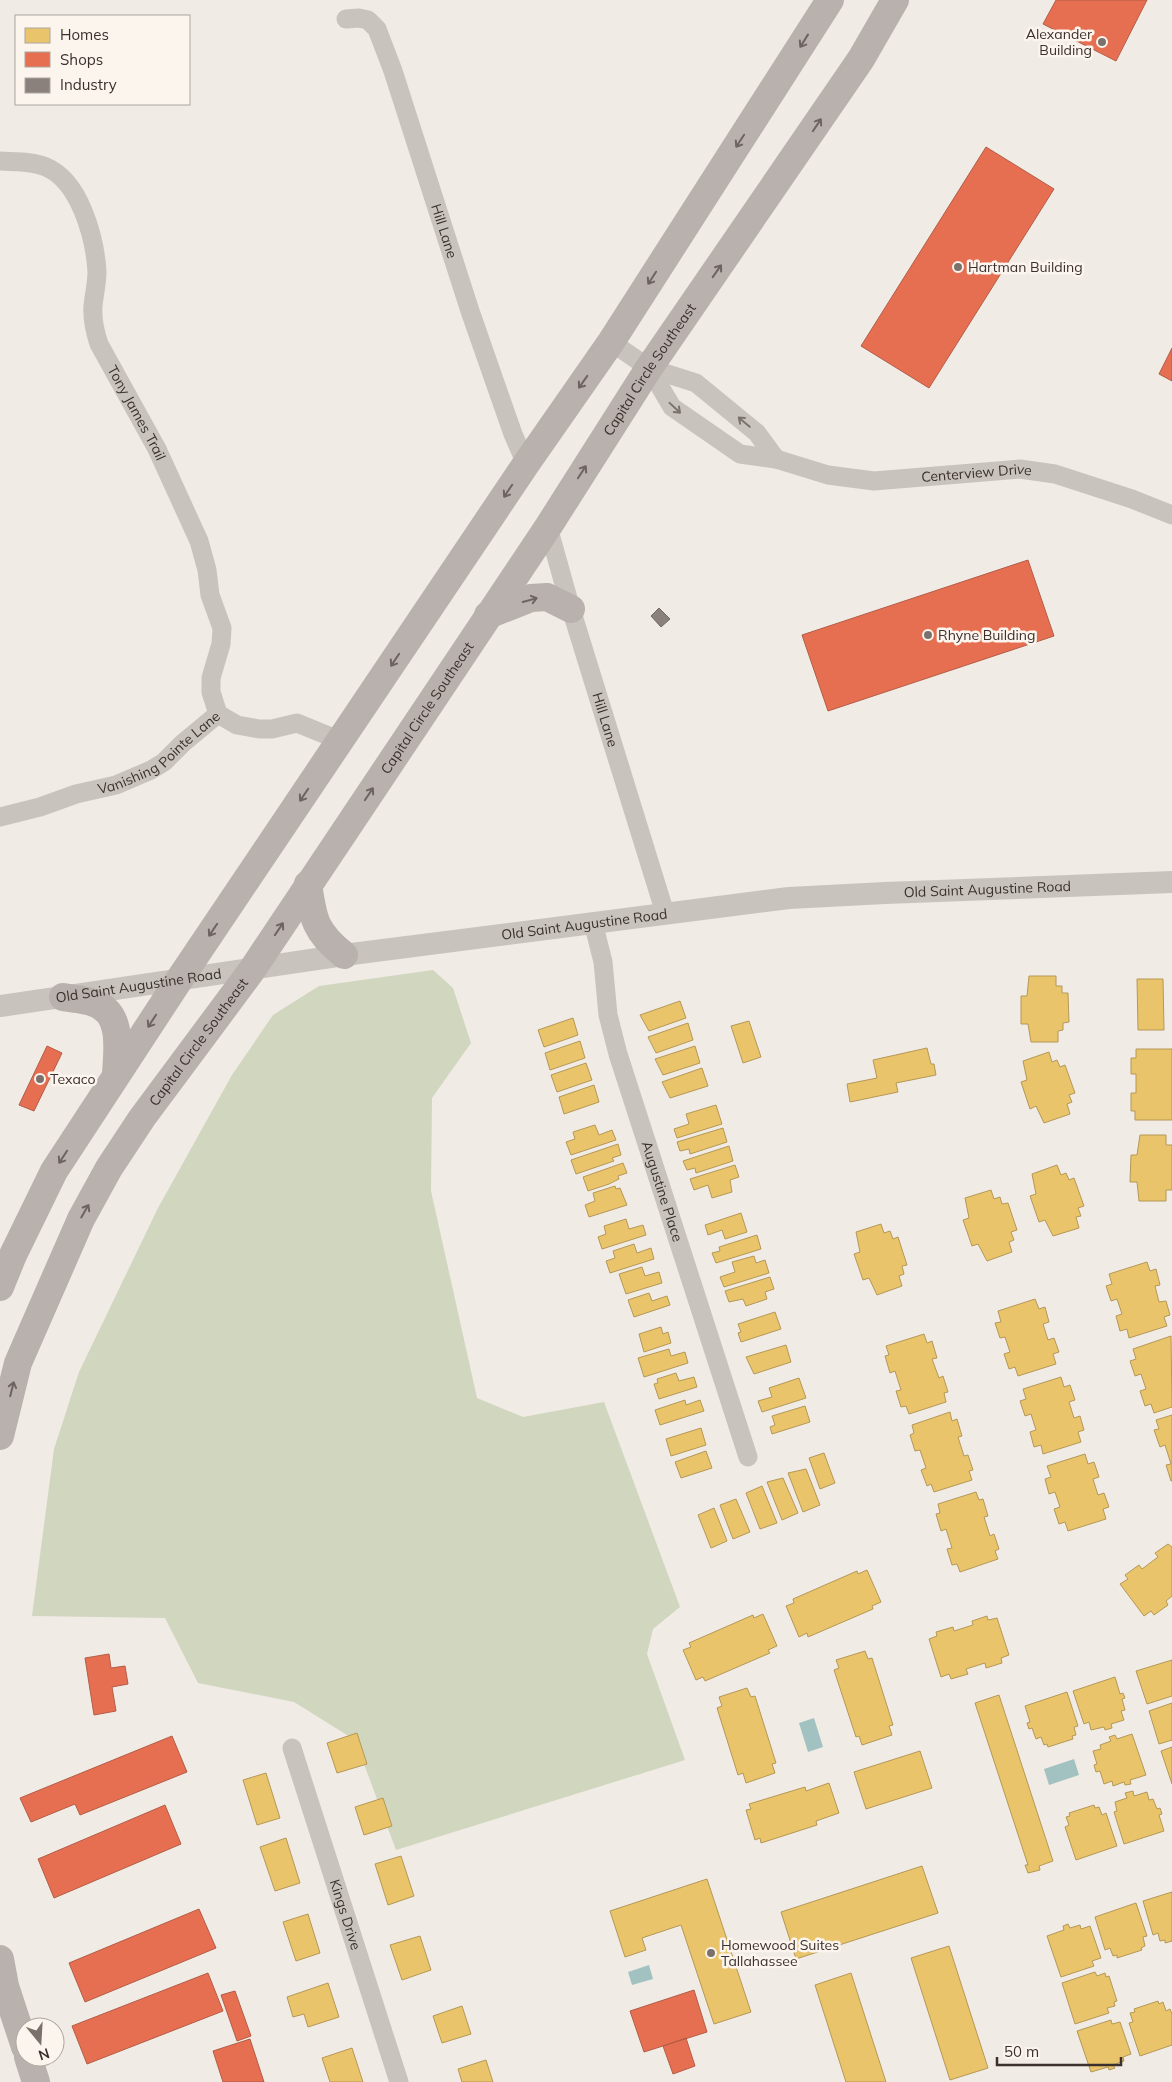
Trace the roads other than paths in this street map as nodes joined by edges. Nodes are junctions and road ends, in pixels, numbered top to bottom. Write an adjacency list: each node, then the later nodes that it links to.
1 (830, 0): 5 (main road, one-way to 5)
2 (895, 0): 6 (main road, Capital Circle Southeast, one-way to 2)
3 (346, 19): 8 (street, Hill Lane)
4 (0, 160): 13 (street, Tony James Trail)
5 (611, 342): 6 (street, Centerview Drive); 8 (main road, one-way to 8)
6 (649, 368): 7 (street, Centerview Drive, one-way to 6); 7 (street, Centerview Drive, one-way to 7); 10 (main road, Capital Circle Southeast, one-way to 6)
7 (776, 459): 9 (street, Centerview Drive)
8 (526, 464): 14 (main road, one-way to 14)
9 (1172, 515)
10 (548, 526): 11 (street, Hill Lane); 12 (main road, Capital Circle Southeast)
11 (570, 609): 12 (main road, one-way to 11); 18 (street, Hill Lane)
12 (488, 615): 17 (main road, Capital Circle Southeast, one-way to 12)
13 (218, 714): 14 (street, Vanishing Pointe Lane); 15 (street, Vanishing Pointe Lane)
14 (341, 741): 22 (main road, one-way to 22)
15 (0, 817)
16 (1172, 882): 18 (street, Old Saint Augustine Road)
17 (308, 884): 20 (main road); 21 (main road, Capital Circle Southeast, one-way to 17)
18 (665, 913): 19 (street, Old Saint Augustine Road)
19 (593, 922): 20 (street, Old Saint Augustine Road); 28 (street, Augustine Place)
20 (344, 955): 21 (street, Old Saint Augustine Road)
21 (252, 970): 22 (street, Old Saint Augustine Road); 27 (main road, Capital Circle Southeast, one-way to 21)
22 (179, 980): 23 (street, Old Saint Augustine Road); 25 (main road, one-way to 25)
23 (63, 997): 24 (street, Old Saint Augustine Road); 25 (main road)
24 (0, 1006)
25 (116, 1076): 26 (main road, one-way to 26)
26 (0, 1286)
27 (0, 1436)
28 (748, 1457)
29 (292, 1748): 34 (street, Kings Drive)
30 (0, 1959): 31 (main road)
31 (15, 2017)
32 (0, 2024): 33 (main road)
33 (15, 2041)
34 (399, 2082)

